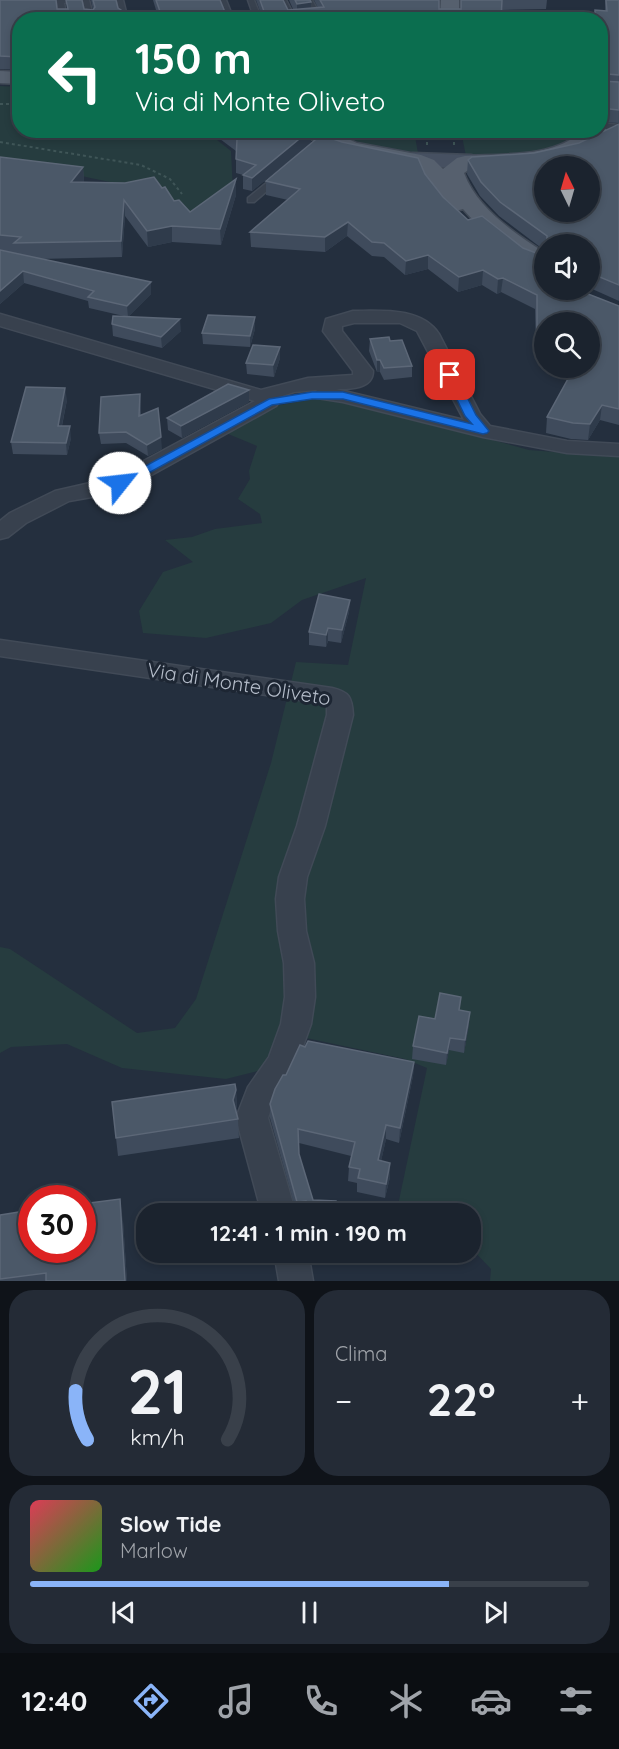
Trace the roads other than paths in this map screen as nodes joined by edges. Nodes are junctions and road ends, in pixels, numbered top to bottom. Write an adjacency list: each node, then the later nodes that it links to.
1 (71, 0): 2 (lane)
2 (62, 12)
3 (318, 138): 5 (main road)
4 (588, 138): 6 (main road)
5 (413, 160): 6 (street); 10 (main road)
6 (471, 162): 9 (main road)
7 (285, 172): 8 (lane)
8 (251, 200)
9 (534, 256)
10 (534, 270)
11 (0, 320): 12 (street)
12 (265, 399): 13 (street); 13 (street); 15 (street)
13 (483, 431): 14 (street)
14 (619, 450)
15 (0, 532)
16 (0, 648): 17 (street, Via di Monte Oliveto)
17 (276, 1203)
18 (293, 1263): 19 (street)
19 (296, 1281)

